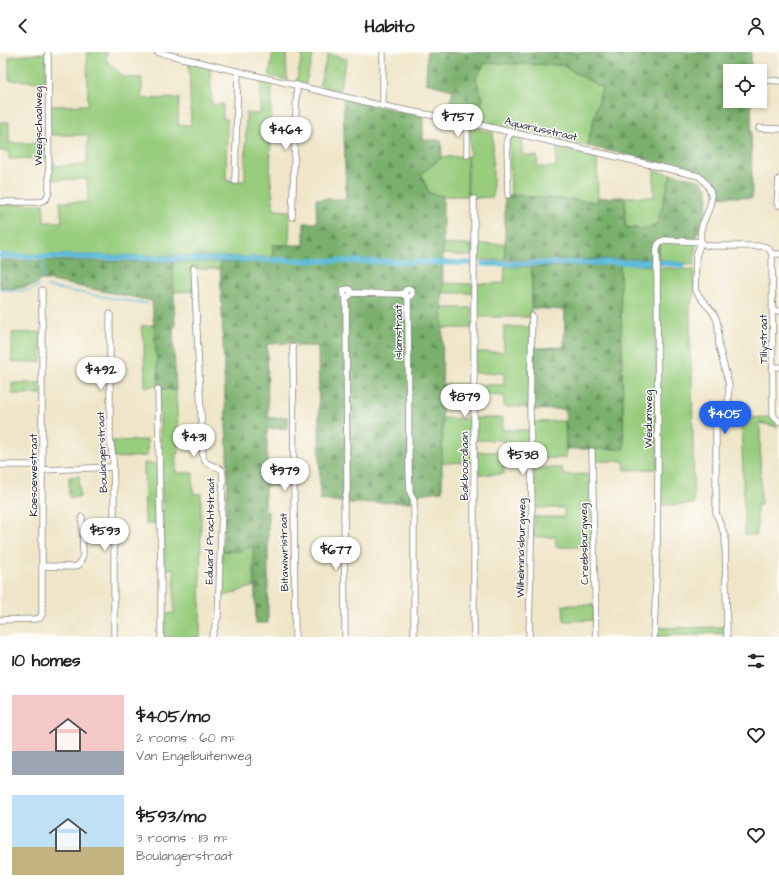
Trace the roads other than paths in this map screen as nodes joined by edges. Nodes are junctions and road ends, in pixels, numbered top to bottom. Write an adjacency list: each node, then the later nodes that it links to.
1 (48, 52): 18 (street, Weegschaalweg)
2 (156, 52): 4 (street, Aquariusstraat)
3 (382, 52): 8 (street)
4 (238, 72): 7 (street, Aquariusstraat); 15 (street)
5 (767, 80): 6 (street)
6 (779, 81)
7 (297, 85): 8 (street, Aquariusstraat); 20 (street)
8 (383, 106): 9 (street, Aquariusstraat)
9 (467, 122): 12 (street, Aquariusstraat); 13 (street)
10 (759, 128): 11 (street)
11 (779, 129)
12 (511, 133): 16 (street); 21 (street, Aquariusstraat)
13 (467, 155)
14 (779, 179): 19 (street)
15 (235, 181)
16 (508, 195)
17 (474, 200): 46 (street, Bakboordlaan)
18 (0, 202)
19 (779, 205)
20 (292, 217)
21 (701, 242): 22 (street); 49 (street, Weidumweg); 50 (street)
22 (772, 254): 23 (street); 26 (street, Tillystraat)
23 (779, 254)
24 (194, 268): 42 (street, Eduard Prachtstraat)
25 (42, 290): 36 (street, Koesoewestraat)
26 (776, 311): 30 (street, Tillystraat)
27 (110, 314): 35 (street, Boulangerstraat)
28 (532, 316): 47 (street, Wilhelmina'sburgweg)
29 (293, 347): 43 (street, Bitawiwristraat)
30 (776, 367): 32 (street, Tillystraat)
31 (158, 389): 41 (street)
32 (779, 422)
33 (592, 451): 48 (street, Creebsburgweg)
34 (0, 465): 36 (street)
35 (113, 467): 36 (street); 40 (street, Boulangerstraat)
36 (43, 468): 38 (street, Koesoewestraat)
37 (82, 517): 38 (street)
38 (42, 566): 39 (street, Koesoewestraat)
39 (0, 620)
40 (114, 637)
41 (161, 637)
42 (212, 637)
43 (295, 637)
44 (345, 637): 45 (street, Islamstraat)
45 (414, 637)
46 (474, 637)
47 (529, 637)
48 (596, 637)
49 (654, 637)
50 (727, 637)

